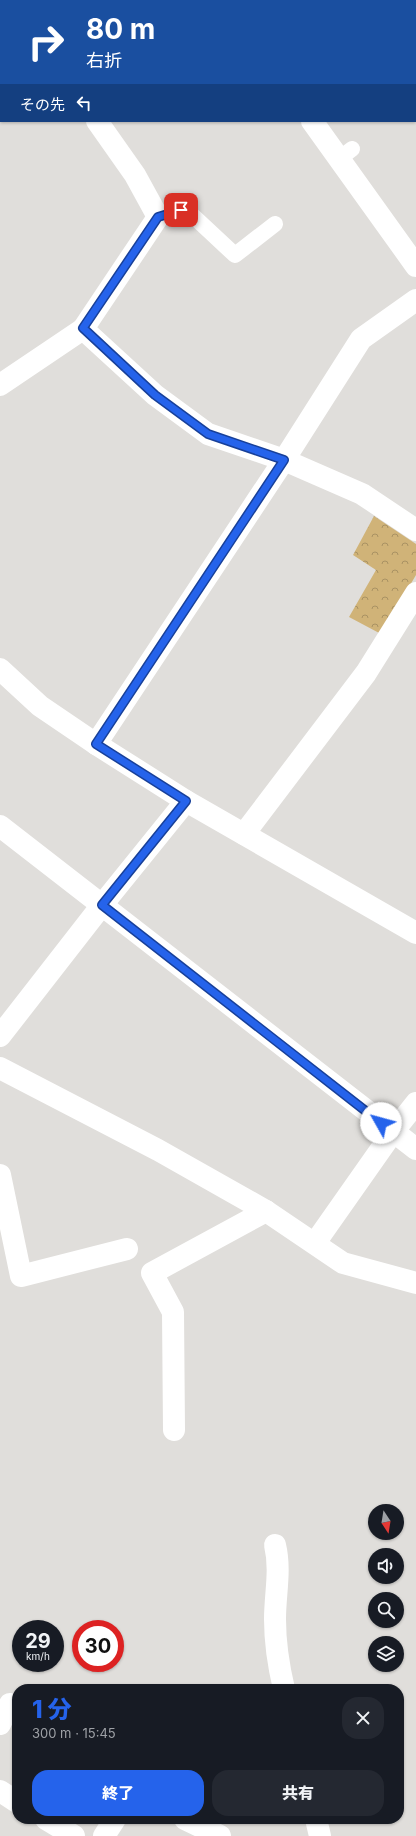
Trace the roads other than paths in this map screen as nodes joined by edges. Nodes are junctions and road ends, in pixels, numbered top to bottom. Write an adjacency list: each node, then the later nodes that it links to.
1 (98, 122): 3 (street)
2 (313, 122): 5 (street)
3 (158, 217): 4 (lane); 7 (street)
4 (276, 224)
5 (416, 266)
6 (416, 300): 9 (street)
7 (83, 328): 8 (street); 9 (street)
8 (0, 385)
9 (284, 460): 10 (street); 13 (street)
10 (416, 530)
11 (416, 593): 16 (street)
12 (0, 669): 13 (street)
13 (96, 744): 14 (street)
14 (186, 801): 16 (street); 17 (street)
15 (0, 826): 17 (street)
16 (244, 834): 18 (street)
17 (102, 905): 19 (street); 22 (street)
18 (416, 933)
19 (0, 1036)
20 (0, 1068): 25 (street)
21 (416, 1103): 22 (street)
22 (393, 1132): 23 (street); 26 (street)
23 (416, 1149)
24 (0, 1175): 27 (street)
25 (266, 1211): 26 (street); 29 (street)
26 (315, 1243): 28 (street)
27 (126, 1249)
28 (416, 1283)
29 (174, 1430)
30 (275, 1545): 31 (street)
31 (283, 1684)
32 (12, 1705): 33 (street)
33 (0, 1724)
34 (0, 1791): 35 (street)
35 (12, 1799)
36 (54, 1824): 40 (street)
37 (112, 1824): 41 (street)
38 (195, 1824): 42 (street)
39 (317, 1824): 43 (street)
40 (74, 1836)
41 (104, 1836)
42 (220, 1836)
43 (320, 1836)

